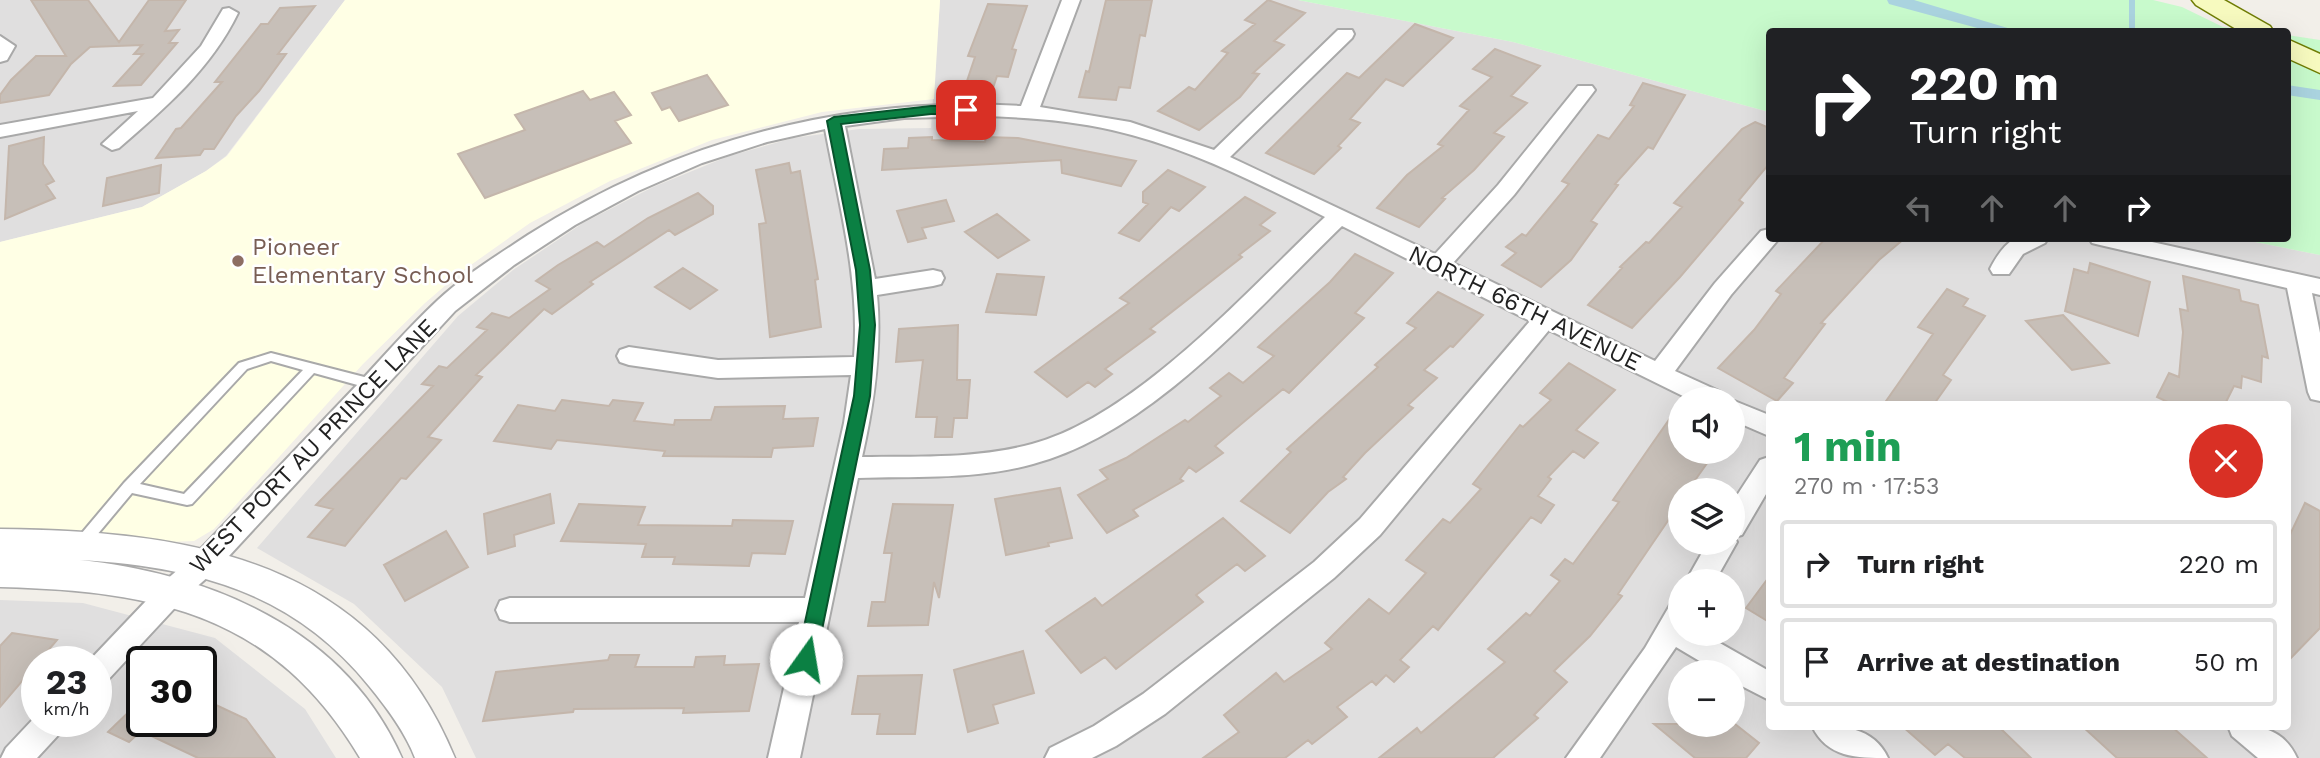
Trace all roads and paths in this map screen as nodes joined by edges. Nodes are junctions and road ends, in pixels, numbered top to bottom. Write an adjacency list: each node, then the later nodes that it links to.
1 (1072, 0): 10 (street)
2 (2205, 0): 4 (main road)
3 (229, 13): 9 (street)
4 (2255, 28)
5 (1345, 34): 14 (street)
6 (2291, 49): 7 (main road)
7 (2320, 65)
8 (1585, 89): 19 (street)
9 (159, 103): 12 (street); 13 (street)
10 (1028, 112): 11 (street, WEST PORT AU PRINCE LANE); 14 (street, WEST PORT AU PRINCE LANE)
11 (834, 121): 23 (street); 29 (street, WEST PORT AU PRINCE LANE)
12 (0, 131)
13 (112, 144)
14 (1216, 159): 15 (street, WEST PORT AU PRINCE LANE)
15 (1340, 216): 19 (street, NORTH 66TH AVENUE); 34 (street)
16 (1766, 239): 28 (street)
17 (2024, 242): 20 (street)
18 (2118, 242): 22 (street)
19 (1438, 265): 24 (street, NORTH 66TH AVENUE)
20 (2001, 269)
21 (933, 278): 23 (street)
22 (2309, 285): 31 (street)
23 (865, 289): 26 (street)
24 (1546, 318): 28 (street, NORTH 66TH AVENUE); 57 (street)
25 (629, 356): 26 (street)
26 (865, 365): 34 (street)
27 (312, 368): 29 (lane); 36 (lane); 36 (lane)
28 (1659, 374): 30 (street, NORTH 66TH AVENUE)
29 (372, 384): 40 (street, WEST PORT AU PRINCE LANE)
30 (1687, 387)
31 (2320, 392)
32 (1745, 415): 33 (street)
33 (1766, 425)
34 (847, 468): 45 (street)
35 (1766, 472): 37 (street)
36 (129, 487): 39 (lane)
37 (1745, 506)
38 (0, 544): 39 (street)
39 (81, 544): 40 (street); 42 (street)
40 (207, 561): 43 (street, WEST PORT AU PRINCE LANE); 55 (street)
41 (0, 572): 42 (street)
42 (57, 573): 43 (street)
43 (175, 589): 48 (street, WEST PORT AU PRINCE LANE); 54 (street)
44 (510, 610): 45 (street)
45 (818, 610): 56 (street)
46 (1668, 635): 58 (street)
47 (1711, 646): 49 (street)
48 (112, 656)
49 (1766, 685)
50 (1833, 730): 59 (street)
51 (2248, 730): 60 (street)
52 (36, 737): 53 (street)
53 (17, 758)
54 (383, 758)
55 (435, 758)
56 (784, 758)
57 (1060, 758)
58 (1581, 758)
59 (1872, 758)
60 (2281, 758)

